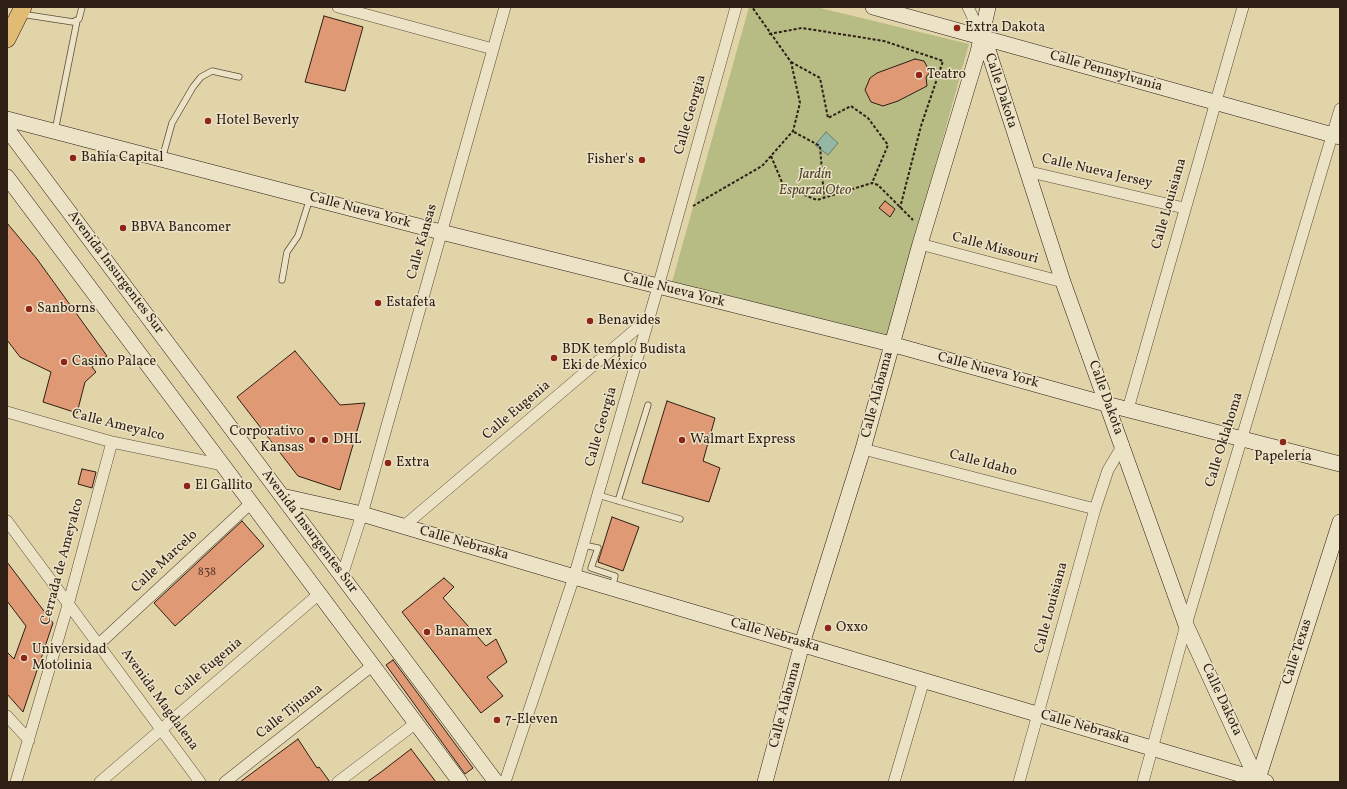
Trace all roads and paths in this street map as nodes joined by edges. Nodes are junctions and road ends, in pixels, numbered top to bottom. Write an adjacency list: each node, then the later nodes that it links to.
1 (82, 7): 11 (lane)
2 (338, 7): 15 (street)
3 (505, 7): 15 (street, Calle Kansas)
4 (736, 7): 41 (street, Calle Georgia)
5 (752, 7): 12 (path)
6 (873, 7): 13 (street, Calle Pennsylvania)
7 (968, 7): 13 (street, Calle Dakota)
8 (988, 7): 13 (street, Calle Alabama)
9 (1243, 7): 18 (street, Calle Louisiana)
10 (21, 10): 11 (lane); 14 (main road)
11 (77, 21): 22 (lane)
12 (769, 34): 16 (path); 34 (path)
13 (982, 37): 18 (street, Calle Pennsylvania); 28 (street, Calle Dakota); 38 (street, Calle Alabama)
14 (7, 39)
15 (493, 49): 37 (street, Calle Kansas)
16 (791, 62): 23 (path); 30 (path)
17 (239, 77): 27 (lane)
18 (1216, 103): 24 (street, Calle Pennsylvania); 35 (street, Calle Louisiana)
19 (1340, 109): 24 (street, Calle Oklahoma)
20 (7, 119): 22 (street, Calle Nueva York)
21 (7, 129): 25 (street, Avenida Insurgentes Sur)
22 (49, 129): 25 (street); 27 (street, Calle Nueva York)
23 (793, 131): 26 (path); 32 (path)
24 (1336, 136): 48 (street, Calle Oklahoma)
25 (25, 153): 55 (street, Avenida Insurgentes Sur)
26 (771, 156): 32 (path); 33 (path)
27 (162, 159): 31 (street, Calle Nueva York)
28 (1026, 171): 35 (street, Calle Nueva Jersey); 40 (street, Calle Dakota)
29 (7, 177): 53 (street, Avenida Insurgentes Sur)
30 (872, 183): 32 (path); 34 (path)
31 (310, 198): 37 (street, Calle Nueva York); 39 (lane)
32 (824, 198)
33 (692, 207)
34 (900, 208): 36 (path)
35 (1184, 208): 46 (street, Calle Louisiana)
36 (914, 220)
37 (441, 232): 41 (street, Calle Nueva York); 59 (street, Calle Kansas)
38 (920, 244): 40 (street, Calle Missouri); 43 (street, Calle Alabama)
39 (282, 280)
40 (1063, 282): 44 (street, Calle Dakota)
41 (658, 287): 42 (street, Calle Georgia); 43 (street, Calle Nueva York)
42 (649, 318): 54 (street, Calle Georgia); 63 (street, Calle Eugenia)
43 (892, 344): 44 (street, Calle Nueva York); 51 (street, Calle Alabama)
44 (1106, 404): 46 (street, Calle Nueva York); 50 (street, Calle Dakota)
45 (648, 405): 56 (lane)
46 (1128, 409): 48 (street, Calle Nueva York)
47 (7, 412): 49 (street, Calle Ameyalco)
48 (1241, 439): 52 (street, Calle Nueva York); 70 (street, Calle Oklahoma)
49 (112, 442): 53 (street, Calle Ameyalco); 69 (street, Cerrada de Ameyalco)
50 (1123, 446): 58 (street, Calle Louisiana); 70 (street, Calle Dakota)
51 (863, 449): 58 (street, Calle Idaho); 72 (street, Calle Alabama)
52 (1340, 464)
53 (223, 465): 57 (street, Avenida Insurgentes Sur)
54 (598, 495): 56 (lane); 64 (street, Calle Georgia)
55 (282, 496): 59 (street, Calle Nebraska); 65 (street, Avenida Insurgentes Sur)
56 (618, 501): 60 (lane)
57 (251, 503): 68 (street, Avenida Insurgentes Sur); 71 (street, Calle Marcelo)
58 (1095, 509): 75 (street, Calle Louisiana)
59 (362, 514): 63 (street, Calle Nebraska); 65 (street, Calle Kansas)
60 (680, 519)
61 (7, 521): 69 (street, Avenida Magdalena)
62 (1340, 522): 81 (street, Calle Texas)
63 (404, 526): 66 (street, Calle Nebraska)
64 (583, 545): 66 (street, Calle Georgia); 67 (lane)
65 (342, 576): 88 (street, Avenida Insurgentes Sur)
66 (574, 577): 67 (street, Calle Nebraska); 89 (street, Calle Georgia)
67 (612, 588): 72 (street, Calle Nebraska)
68 (319, 594): 73 (street, Avenida Insurgentes Sur); 78 (street, Calle Eugenia)
69 (68, 604): 71 (street, Avenida Magdalena); 79 (street, Cerrada de Ameyalco)
70 (1186, 625): 80 (street, Calle Oklahoma); 81 (street, Calle Dakota)
71 (98, 644): 78 (street, Avenida Magdalena)
72 (802, 644): 74 (street, Calle Nebraska); 90 (street, Calle Alabama)
73 (373, 665): 77 (street, Avenida Insurgentes Sur); 85 (street, Calle Tijuana)
74 (924, 680): 75 (street, Calle Nebraska); 91 (street)
75 (1039, 714): 80 (street, Calle Nebraska); 92 (street, Calle Louisiana)
76 (7, 716): 79 (street)
77 (416, 723): 86 (street); 87 (street, Avenida Insurgentes Sur)
78 (161, 729): 83 (street, Calle Eugenia); 84 (street, Avenida Magdalena)
79 (29, 740): 82 (street, Cerrada de Ameyalco)
80 (1153, 748): 81 (street, Calle Nebraska); 93 (street, Calle Oklahoma)
81 (1259, 781)
82 (16, 782)
83 (100, 782)
84 (200, 782)
85 (225, 782)
86 (338, 782)
87 (460, 782)
88 (496, 782)
89 (505, 782)
90 (765, 782)
91 (894, 782)
92 (1019, 782)
93 (1143, 782)

